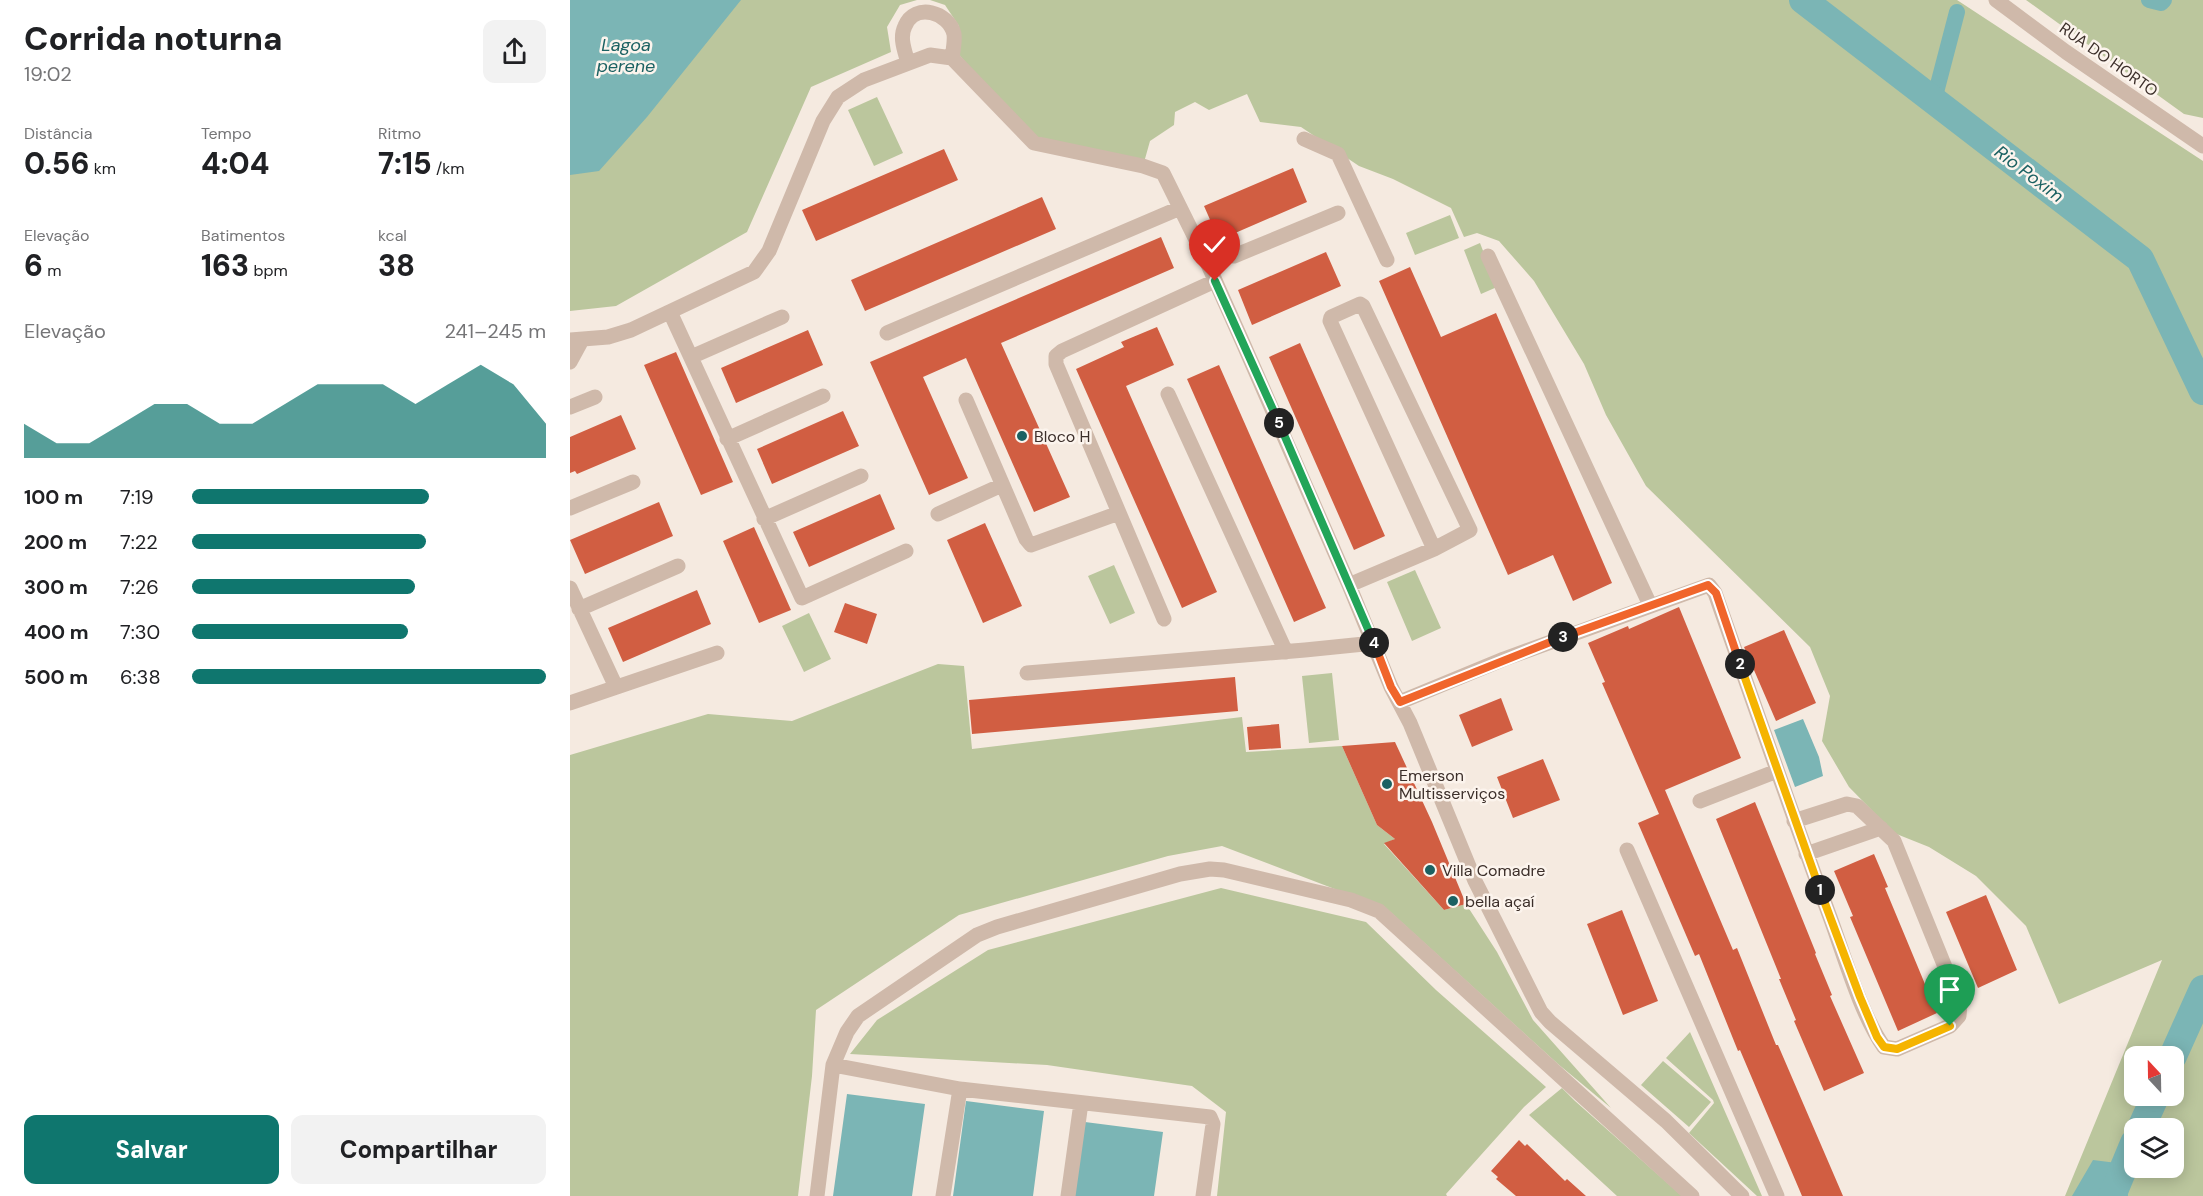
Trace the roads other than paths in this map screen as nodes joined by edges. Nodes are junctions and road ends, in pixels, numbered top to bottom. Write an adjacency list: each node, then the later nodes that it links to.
1 (1996, 0): 5 (street, RUA DO HORTO)
2 (952, 58): 3 (street); 3 (street); 6 (street)
3 (908, 63): 12 (street)
4 (1304, 139): 10 (street)
5 (2203, 146)
6 (1180, 208): 11 (street); 14 (street)
7 (1338, 213): 8 (street)
8 (1234, 256)
9 (1488, 256): 36 (street)
10 (1387, 260)
11 (1215, 281): 28 (street); 34 (street)
12 (670, 312): 15 (street); 16 (street)
13 (782, 317): 16 (street)
14 (887, 333)
15 (576, 340): 17 (street)
16 (691, 357): 23 (street)
17 (570, 362)
18 (1168, 394): 40 (street)
19 (823, 396): 23 (street)
20 (595, 397): 22 (street)
21 (966, 400): 26 (street)
22 (570, 407)
23 (728, 439): 30 (street)
24 (861, 476): 30 (street)
25 (633, 482): 27 (street)
26 (1002, 485): 28 (street); 29 (street)
27 (570, 508)
28 (1119, 513): 38 (street)
29 (938, 514)
30 (764, 519): 32 (street)
31 (1434, 549): 31 (street); 34 (street)
32 (906, 551)
33 (678, 566): 37 (street)
34 (1349, 585): 39 (street)
35 (571, 591): 37 (street)
36 (1650, 605): 44 (street); 46 (street)
37 (579, 609): 43 (street)
38 (1164, 619)
39 (1374, 643): 40 (street); 44 (street)
40 (1286, 652): 42 (street)
41 (717, 653): 43 (street)
42 (1027, 672)
43 (616, 687): 45 (street)
44 (1400, 702): 60 (street)
45 (570, 703)
46 (1777, 771): 47 (street); 48 (street)
47 (1700, 801)
48 (1794, 821): 49 (street); 51 (street)
49 (1881, 828): 51 (street); 51 (street)
50 (1626, 850): 61 (street)
51 (1806, 854)
52 (833, 1065): 53 (street); 55 (street); 59 (street)
53 (960, 1089): 54 (street); 56 (street)
54 (1081, 1103): 57 (street); 58 (street)
55 (817, 1196)
56 (943, 1196)
57 (1068, 1196)
58 (1203, 1196)
59 (1692, 1196)
60 (1742, 1196)
61 (1777, 1196)

